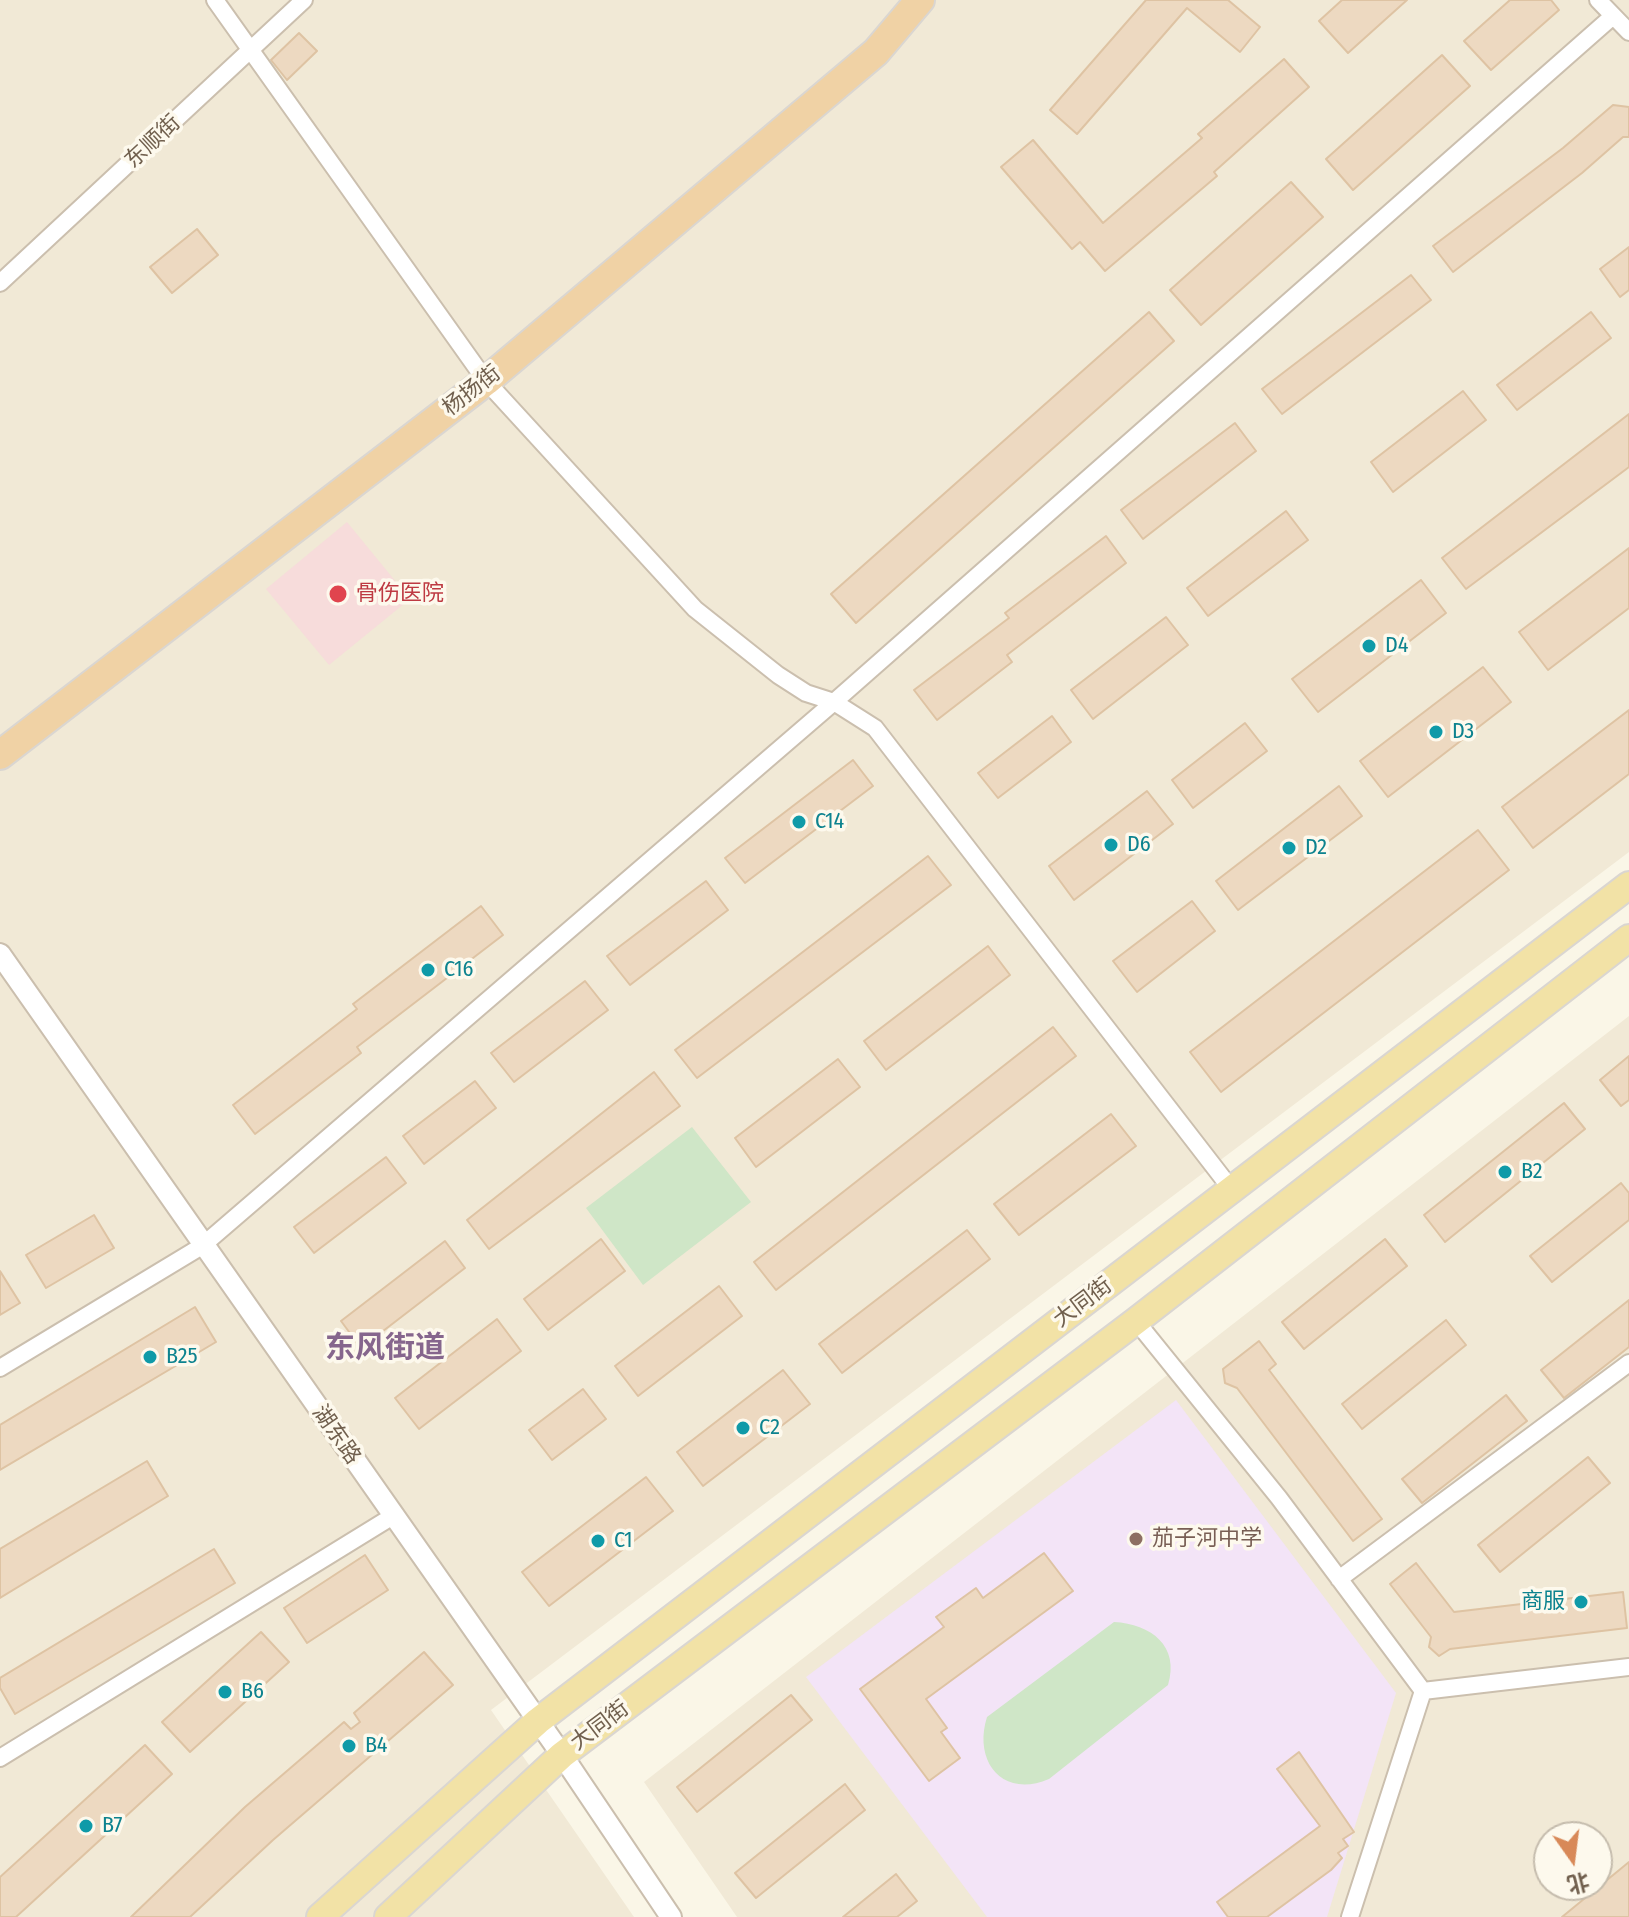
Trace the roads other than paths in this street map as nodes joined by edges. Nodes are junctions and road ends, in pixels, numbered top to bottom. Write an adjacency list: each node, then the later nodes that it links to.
1 (215, 0): 7 (street)
2 (304, 0): 7 (street, 东顺街)
3 (920, 0): 9 (highway, 杨扬街)
4 (1598, 0): 5 (street)
5 (1613, 16): 6 (street); 10 (street)
6 (1629, 32)
7 (250, 52): 8 (street, 东顺街); 9 (street)
8 (0, 283)
9 (486, 381): 10 (street); 11 (highway, 杨扬街)
10 (834, 702): 15 (street); 16 (street)
11 (0, 755)
12 (1629, 885): 15 (main road, 大同街)
13 (1629, 938): 17 (main road, 大同街)
14 (0, 954): 16 (street, 湖东路)
15 (1232, 1190): 24 (main road, 大同街)
16 (202, 1246): 19 (street); 20 (street, 湖东路)
17 (1136, 1321): 21 (street); 25 (main road, 大同街)
18 (1629, 1363): 21 (street)
19 (0, 1368)
20 (393, 1516): 24 (street, 湖东路); 26 (street)
21 (1339, 1579): 23 (street)
22 (1629, 1667): 23 (street)
23 (1423, 1691): 30 (street)
24 (538, 1721): 25 (street, 湖东路); 27 (main road, 大同街)
25 (562, 1755): 28 (main road, 大同街); 29 (street, 湖东路)
26 (0, 1758)
27 (320, 1917)
28 (388, 1917)
29 (671, 1917)
30 (1350, 1917)

